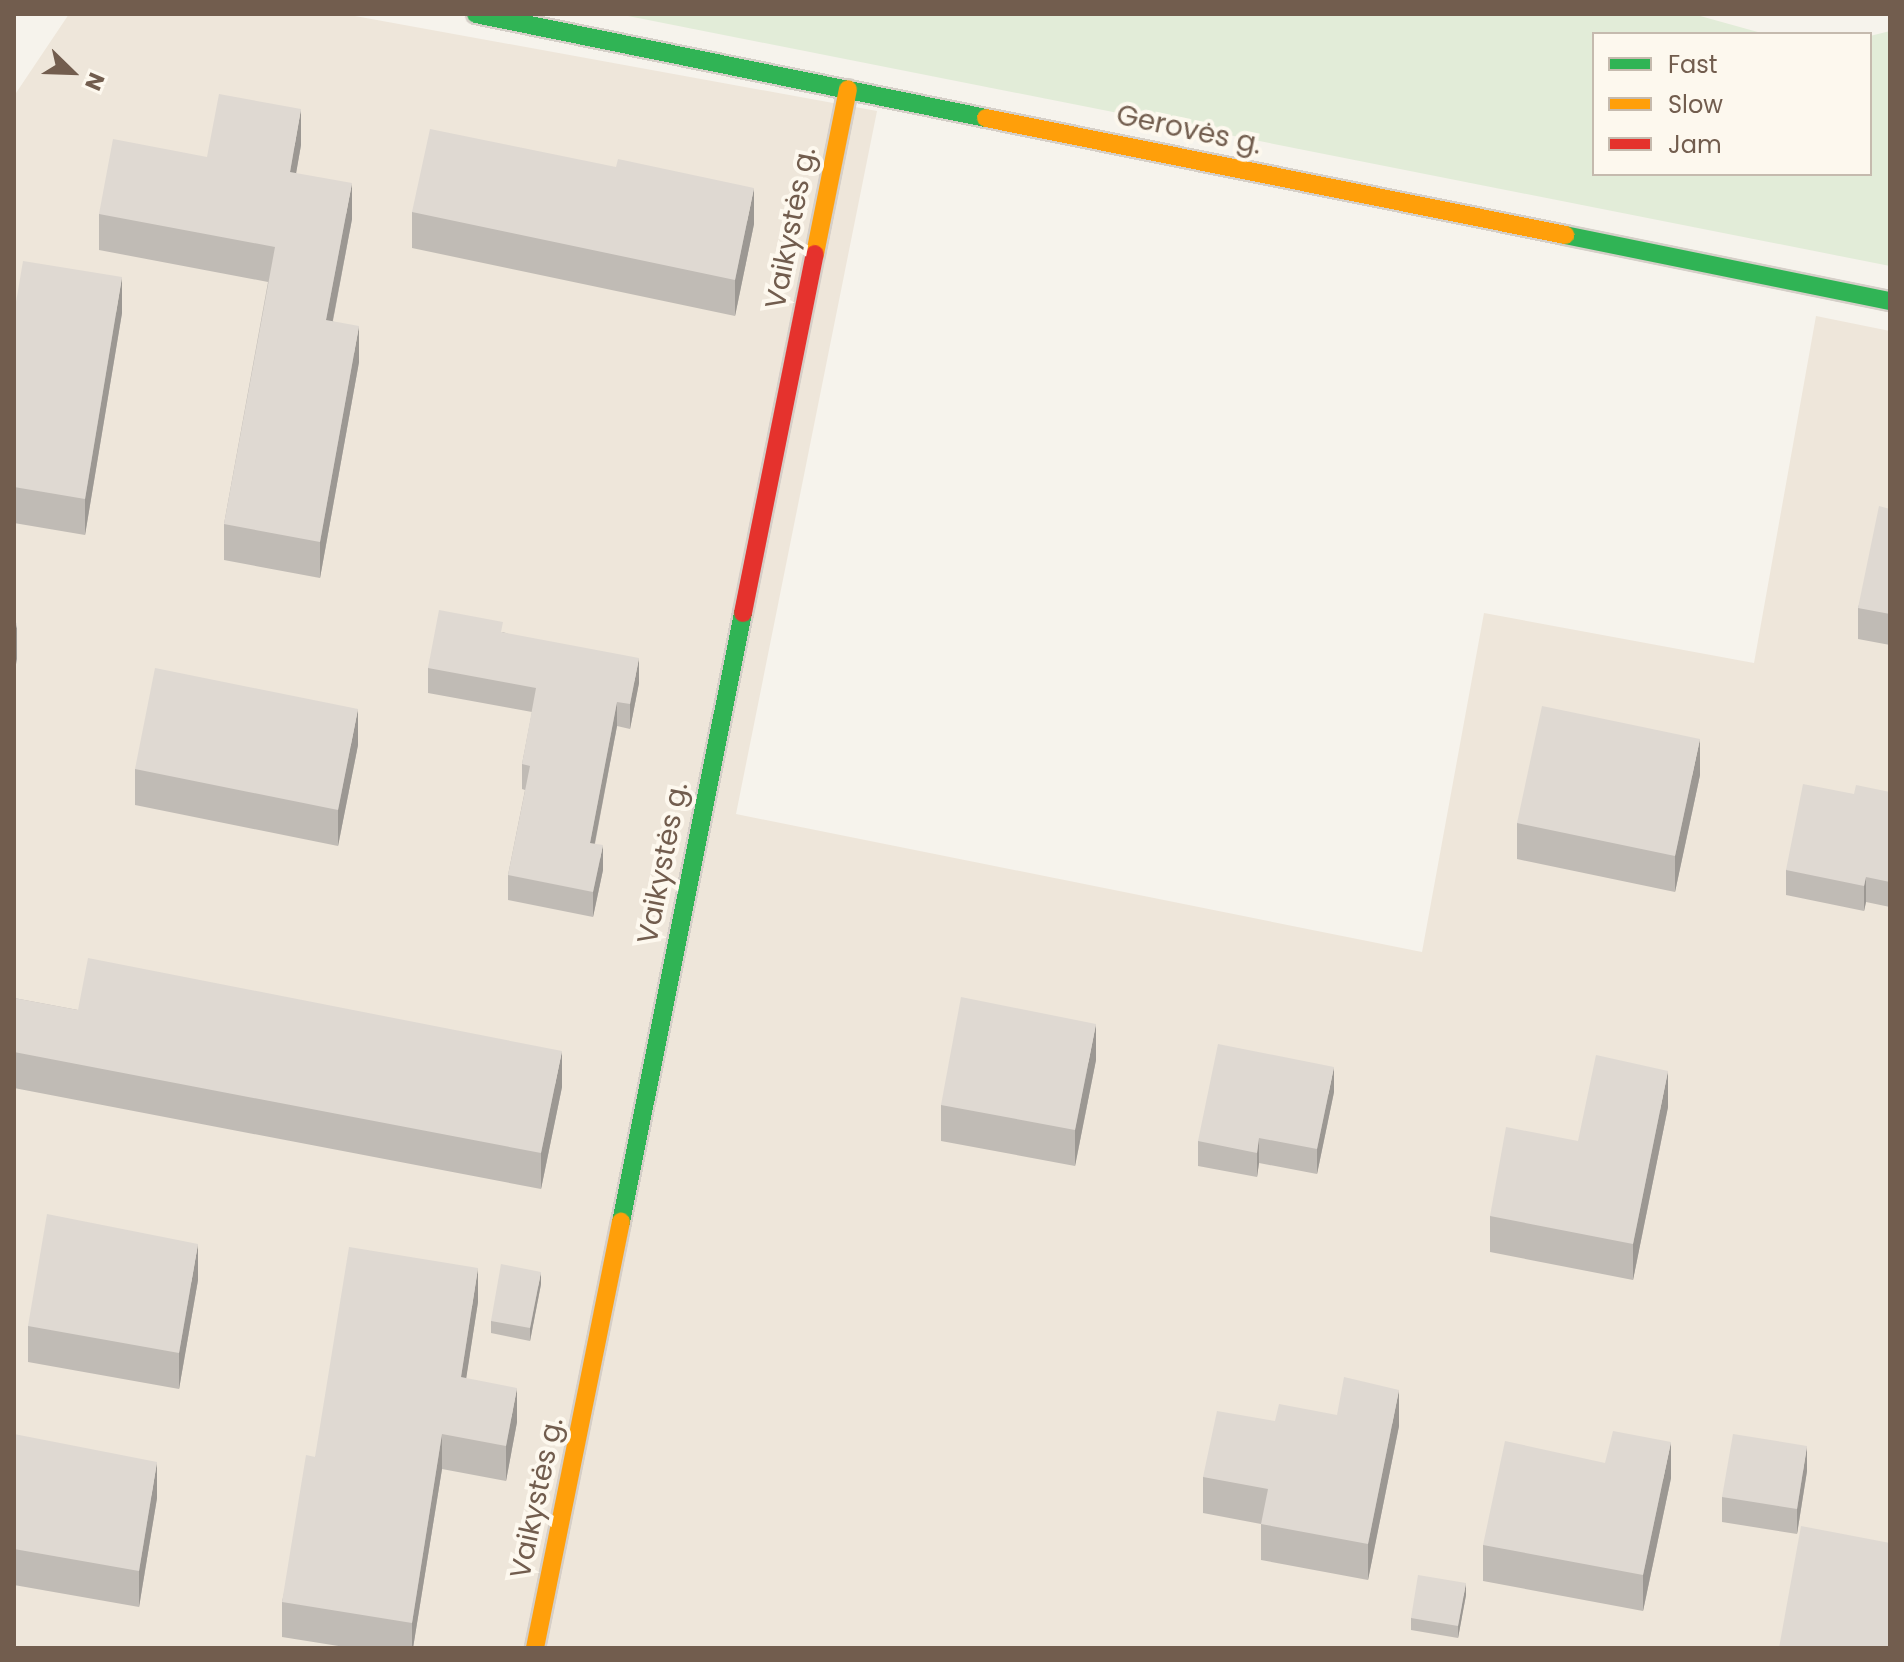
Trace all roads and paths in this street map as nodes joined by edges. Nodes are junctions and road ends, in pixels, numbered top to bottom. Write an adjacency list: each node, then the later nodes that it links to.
1 (476, 14): 2 (street, Gerovės g.)
2 (848, 89): 3 (street, Gerovės g.); 4 (street, Vaikystės g.)
3 (1890, 301)
4 (535, 1648)

